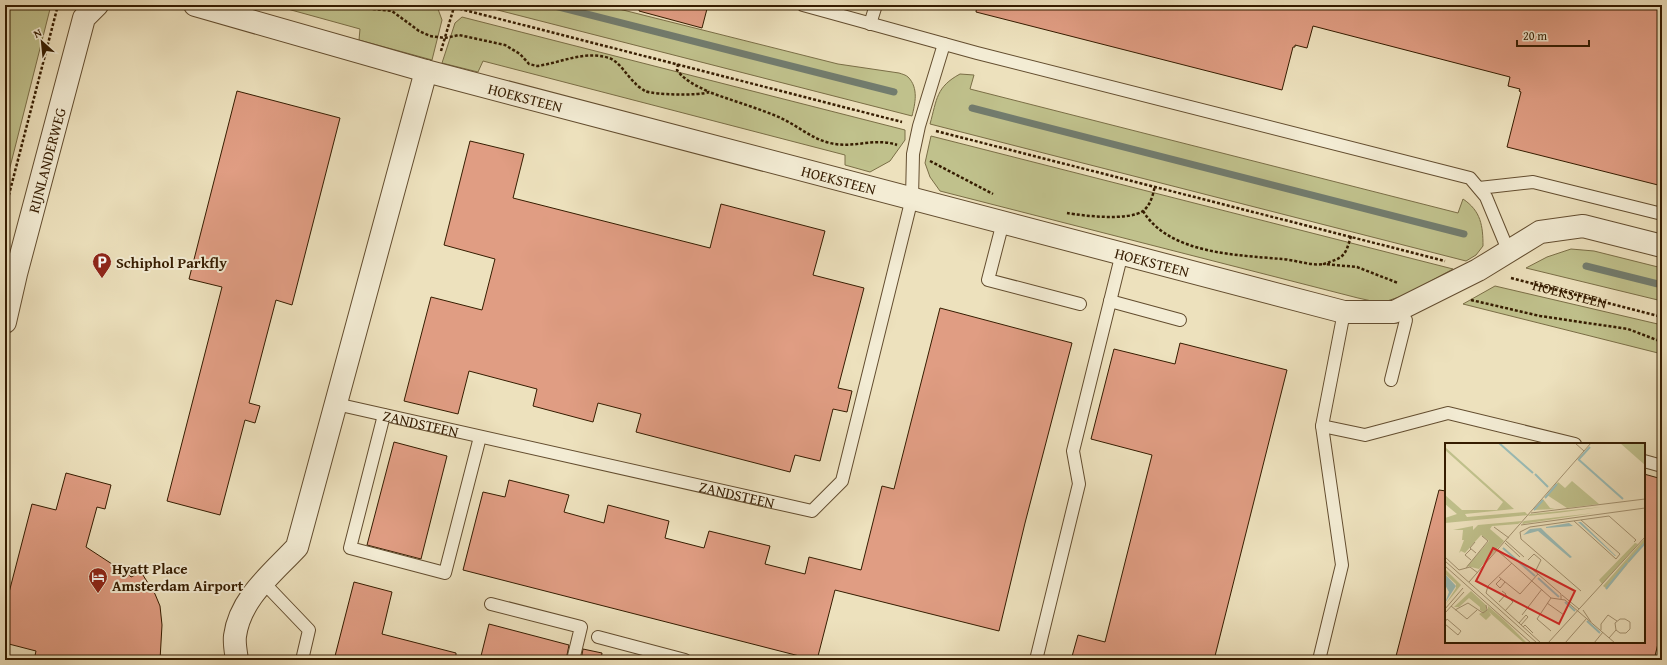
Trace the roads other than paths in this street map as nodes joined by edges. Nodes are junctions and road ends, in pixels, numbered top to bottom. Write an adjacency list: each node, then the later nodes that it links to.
1 (97, 5): 20 (street, RIJNLANDERWEG)
2 (195, 5): 7 (street, HOEKSTEEN)
3 (803, 5): 5 (lane)
4 (876, 5): 5 (lane)
5 (870, 24): 6 (lane)
6 (944, 44): 8 (lane); 9 (lane)
7 (426, 71): 9 (street, HOEKSTEEN); 22 (street)
8 (1479, 188): 10 (lane); 13 (lane)
9 (912, 198): 11 (street, HOEKSTEEN); 25 (lane, ZANDSTEEN)
10 (1662, 214)
11 (1003, 222): 14 (street, HOEKSTEEN); 16 (lane)
12 (1662, 246): 13 (street, HOEKSTEEN)
13 (1508, 250): 17 (street, HOEKSTEEN)
14 (1122, 254): 15 (lane); 17 (street, HOEKSTEEN)
15 (1110, 301): 18 (lane); 36 (lane)
16 (1080, 304)
17 (1344, 312): 24 (lane)
18 (1180, 320)
19 (1406, 320): 21 (lane)
20 (5, 322)
21 (1391, 380)
22 (336, 404): 23 (lane, ZANDSTEEN); 29 (street)
23 (384, 415): 25 (lane, ZANDSTEEN); 25 (lane)
24 (1322, 426): 26 (lane); 37 (lane)
25 (480, 437)
26 (1571, 443)
27 (1645, 461): 28 (lane)
28 (1662, 466)
29 (264, 583): 33 (street); 34 (lane)
30 (491, 604): 35 (lane)
31 (598, 637): 32 (lane)
32 (680, 659)
33 (237, 660)
34 (302, 660)
35 (573, 660)
36 (1036, 660)
37 (1319, 660)

